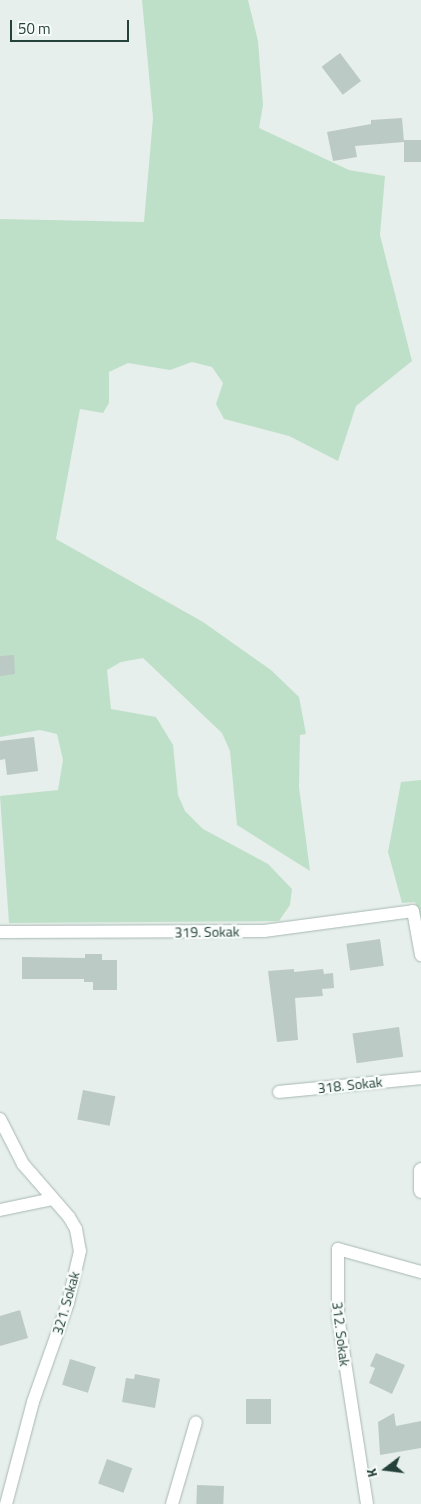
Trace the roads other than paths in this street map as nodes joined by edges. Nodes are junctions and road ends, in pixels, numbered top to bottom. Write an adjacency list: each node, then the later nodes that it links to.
1 (0, 932): 2 (street, 319. Sokak)
2 (421, 955)
3 (421, 1078): 4 (street, 318. Sokak)
4 (280, 1092)
5 (0, 1119): 8 (street, 321. Sokak)
6 (421, 1170): 7 (street)
7 (421, 1190)
8 (52, 1199): 9 (street); 12 (street, 321. Sokak)
9 (0, 1210)
10 (421, 1272): 14 (street, 312. Sokak)
11 (196, 1422): 13 (street)
12 (6, 1504)
13 (172, 1504)
14 (367, 1504)

